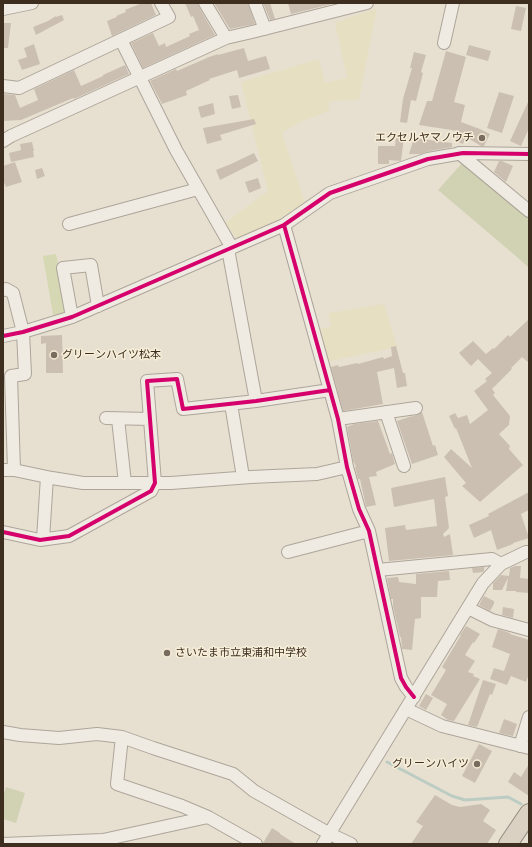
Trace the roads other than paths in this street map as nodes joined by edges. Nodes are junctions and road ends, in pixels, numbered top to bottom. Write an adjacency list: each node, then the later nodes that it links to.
1 (32, 3): 7 (street)
2 (161, 3): 10 (street)
3 (205, 3): 9 (street)
4 (255, 3): 8 (street)
5 (366, 3): 8 (street)
6 (453, 3): 11 (street)
7 (3, 9)
8 (265, 29): 9 (street)
9 (226, 38): 12 (street)
10 (121, 40): 12 (street); 13 (street)
11 (444, 43)
12 (139, 77): 14 (street); 17 (street)
13 (3, 86)
14 (3, 141)
15 (459, 153): 16 (street); 18 (street); 20 (street)
16 (529, 154)
17 (198, 189): 19 (street); 21 (street)
18 (529, 211)
19 (68, 224)
20 (284, 226): 21 (street); 27 (street)
21 (230, 248): 23 (street); 28 (street)
22 (3, 290): 25 (street)
23 (98, 306): 24 (street); 24 (street)
24 (72, 317): 25 (street)
25 (23, 332): 26 (street); 36 (street)
26 (3, 336)
27 (330, 390): 28 (street); 33 (street)
28 (256, 401): 29 (street)
29 (231, 404): 32 (street); 38 (street)
30 (416, 408): 31 (street)
31 (386, 412): 33 (street); 34 (street)
32 (150, 419): 39 (street); 40 (street)
33 (338, 419): 35 (street)
34 (404, 466)
35 (347, 467): 38 (street); 41 (street)
36 (8, 470): 37 (street)
37 (47, 477): 39 (street); 43 (street)
38 (243, 477): 40 (street)
39 (125, 483): 40 (street)
40 (155, 483): 43 (street)
41 (369, 531): 44 (street); 47 (street)
42 (3, 532): 43 (street)
43 (43, 540)
44 (288, 552)
45 (529, 552): 46 (street)
46 (501, 564): 47 (street); 48 (street)
47 (378, 570): 50 (street)
48 (468, 608): 49 (street); 50 (street)
49 (529, 630)
50 (414, 697): 51 (street)
51 (406, 709): 55 (street); 58 (street)
52 (529, 717): 55 (street)
53 (3, 732): 54 (street)
54 (122, 737): 57 (street); 58 (street)
55 (524, 747)
56 (529, 813): 62 (highway)
57 (208, 817): 59 (street); 60 (street)
58 (327, 839): 61 (street)
59 (3, 844)
60 (256, 844)
61 (351, 844)
62 (508, 844)

